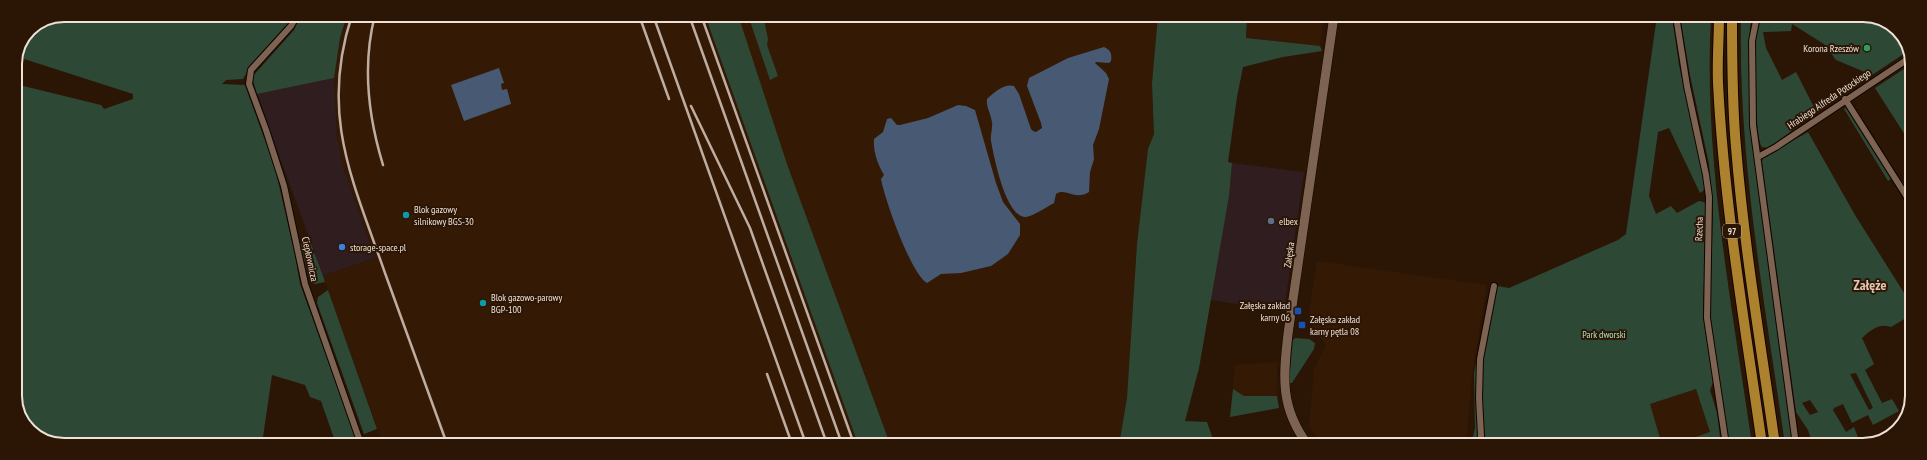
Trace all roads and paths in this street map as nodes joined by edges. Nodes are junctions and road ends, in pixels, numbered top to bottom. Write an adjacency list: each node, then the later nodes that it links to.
1 (293, 22): 12 (street, Ciepłownicza)
2 (1333, 22): 13 (street, Załęska)
3 (1677, 22): 15 (street, Rzecha)
4 (1719, 22): 16 (main road, 97)
5 (1732, 22): 17 (main road, 97)
6 (1756, 22): 9 (street)
7 (1905, 61): 8 (street, Hrabiego Alfreda Potockiego)
8 (1845, 100): 9 (street, Hrabiego Alfreda Potockiego); 10 (street)
9 (1758, 157): 18 (street)
10 (1905, 194)
11 (1494, 286): 14 (street)
12 (360, 438)
13 (1303, 438)
14 (1480, 438)
15 (1725, 438)
16 (1761, 438)
17 (1774, 438)
18 (1795, 438)

